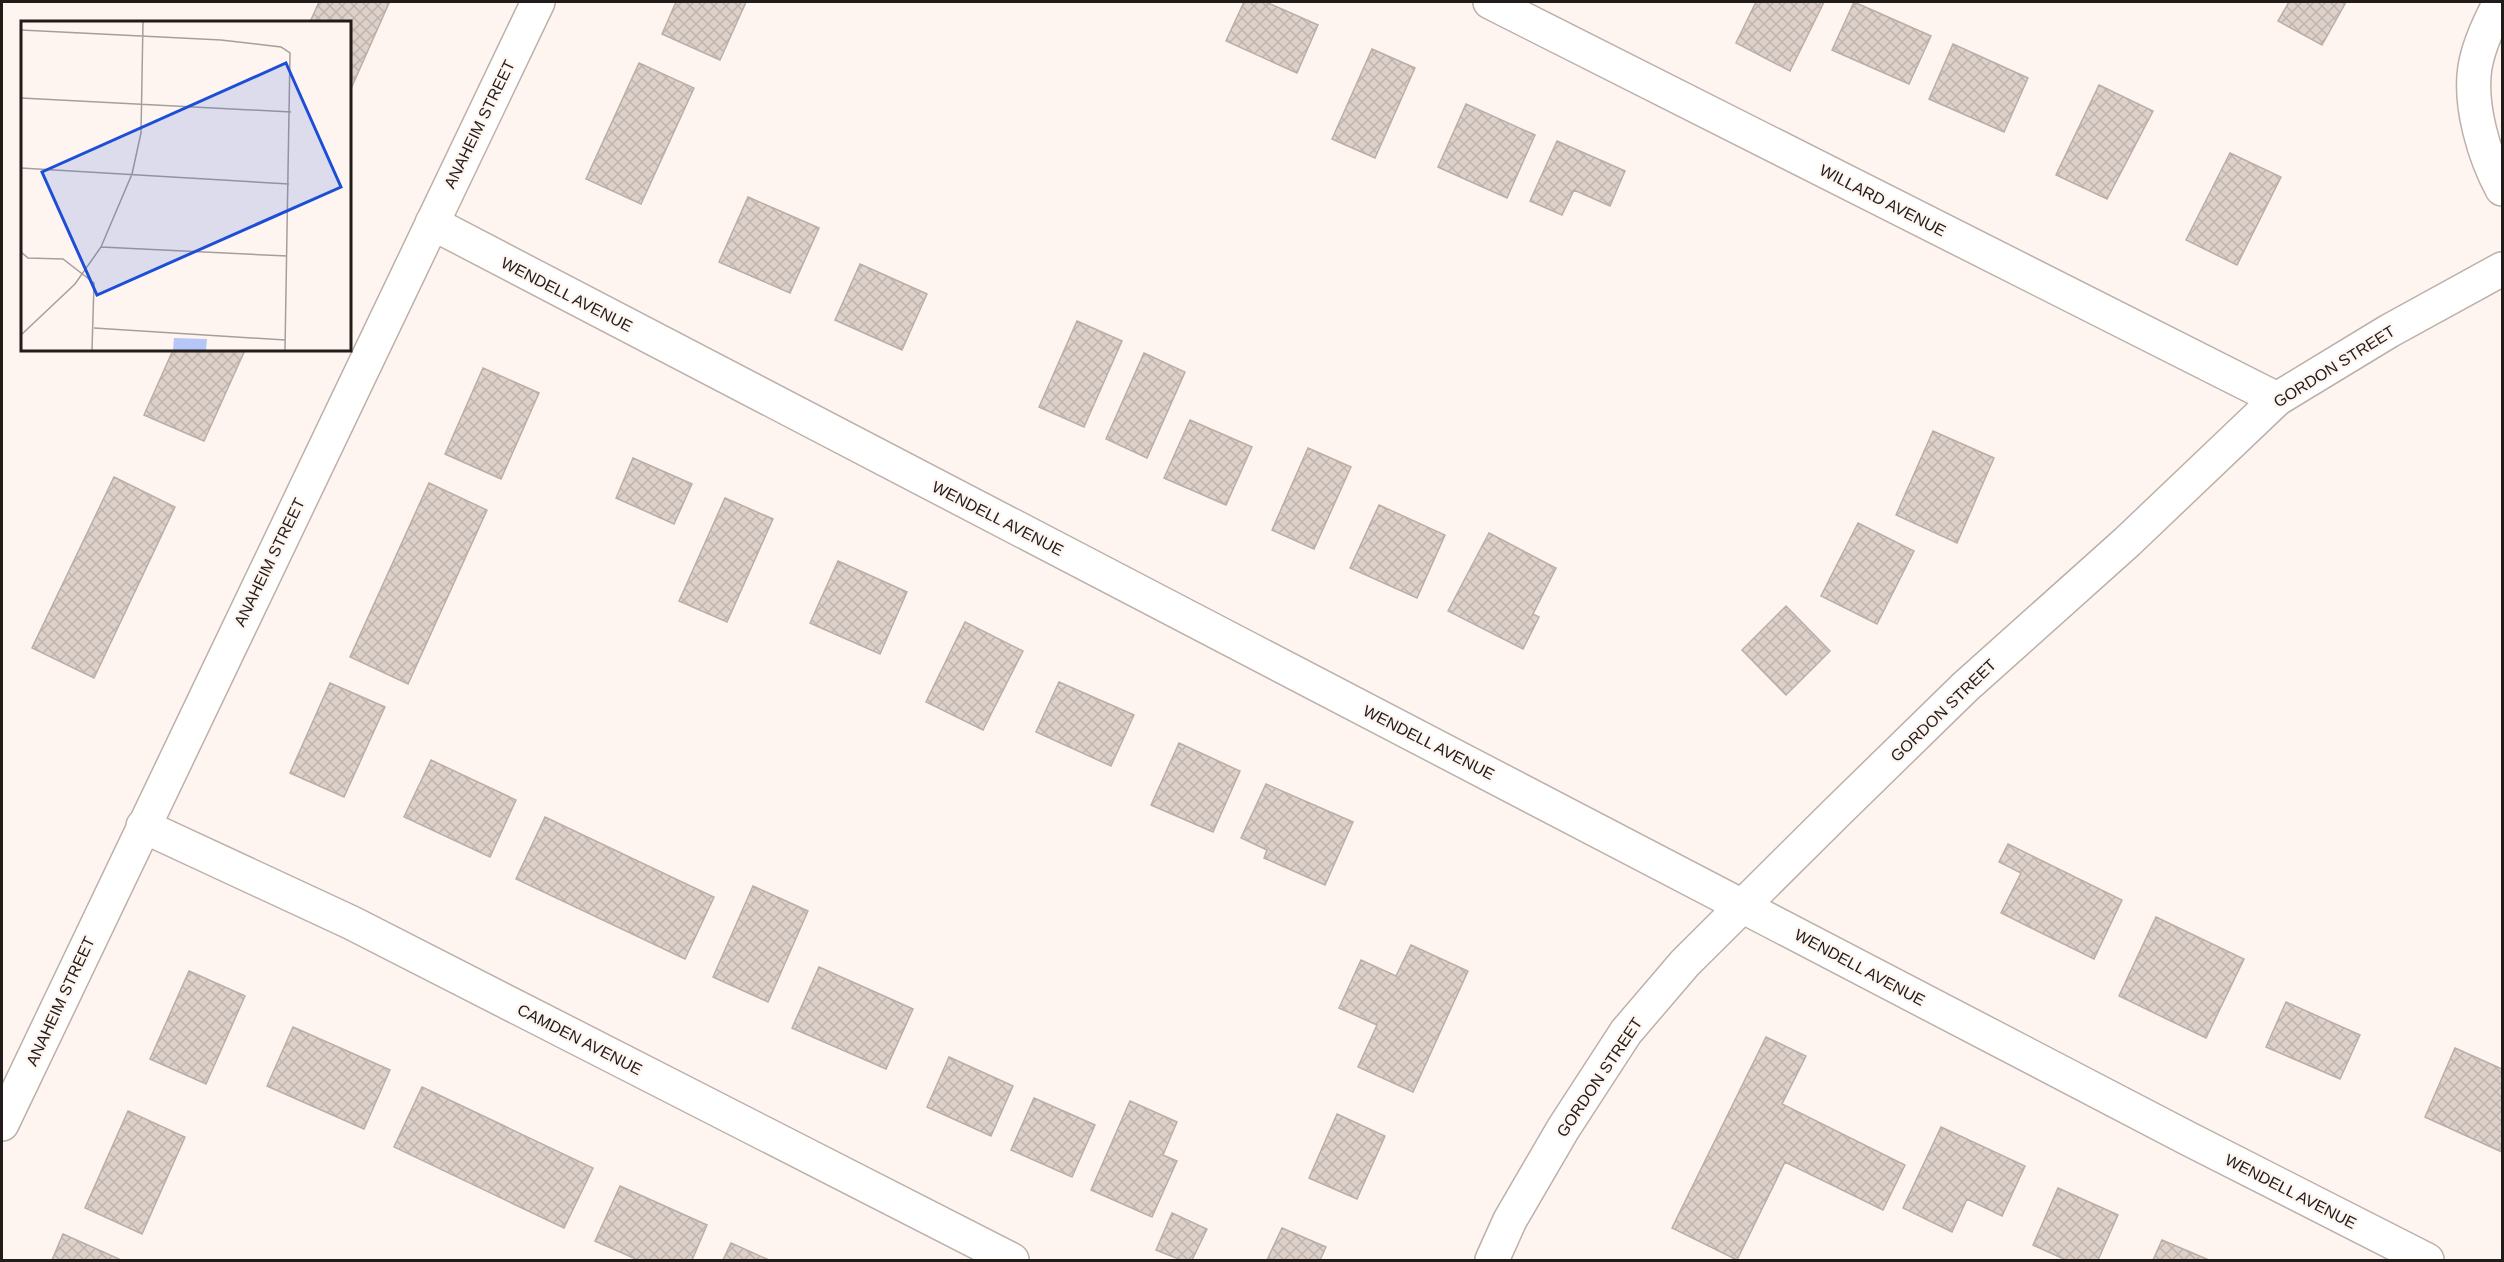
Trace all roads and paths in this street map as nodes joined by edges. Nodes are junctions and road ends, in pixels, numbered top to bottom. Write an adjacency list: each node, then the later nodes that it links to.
1 (538, 2): 5 (street, ANAHEIM STREET)
2 (1490, 2): 7 (street, WILLARD AVENUE)
3 (2500, 2): 4 (street)
4 (2502, 189)
5 (432, 223): 8 (street, ANAHEIM STREET); 9 (street, WENDELL AVENUE)
6 (2502, 269): 7 (street, GORDON STREET)
7 (2277, 399): 9 (street, GORDON STREET)
8 (143, 826): 10 (street, ANAHEIM STREET); 11 (street, CAMDEN AVENUE)
9 (1742, 905): 12 (street, GORDON STREET); 13 (street, WENDELL AVENUE)
10 (2, 1124)
11 (1012, 1260)
12 (1492, 1260)
13 (2427, 1260)

